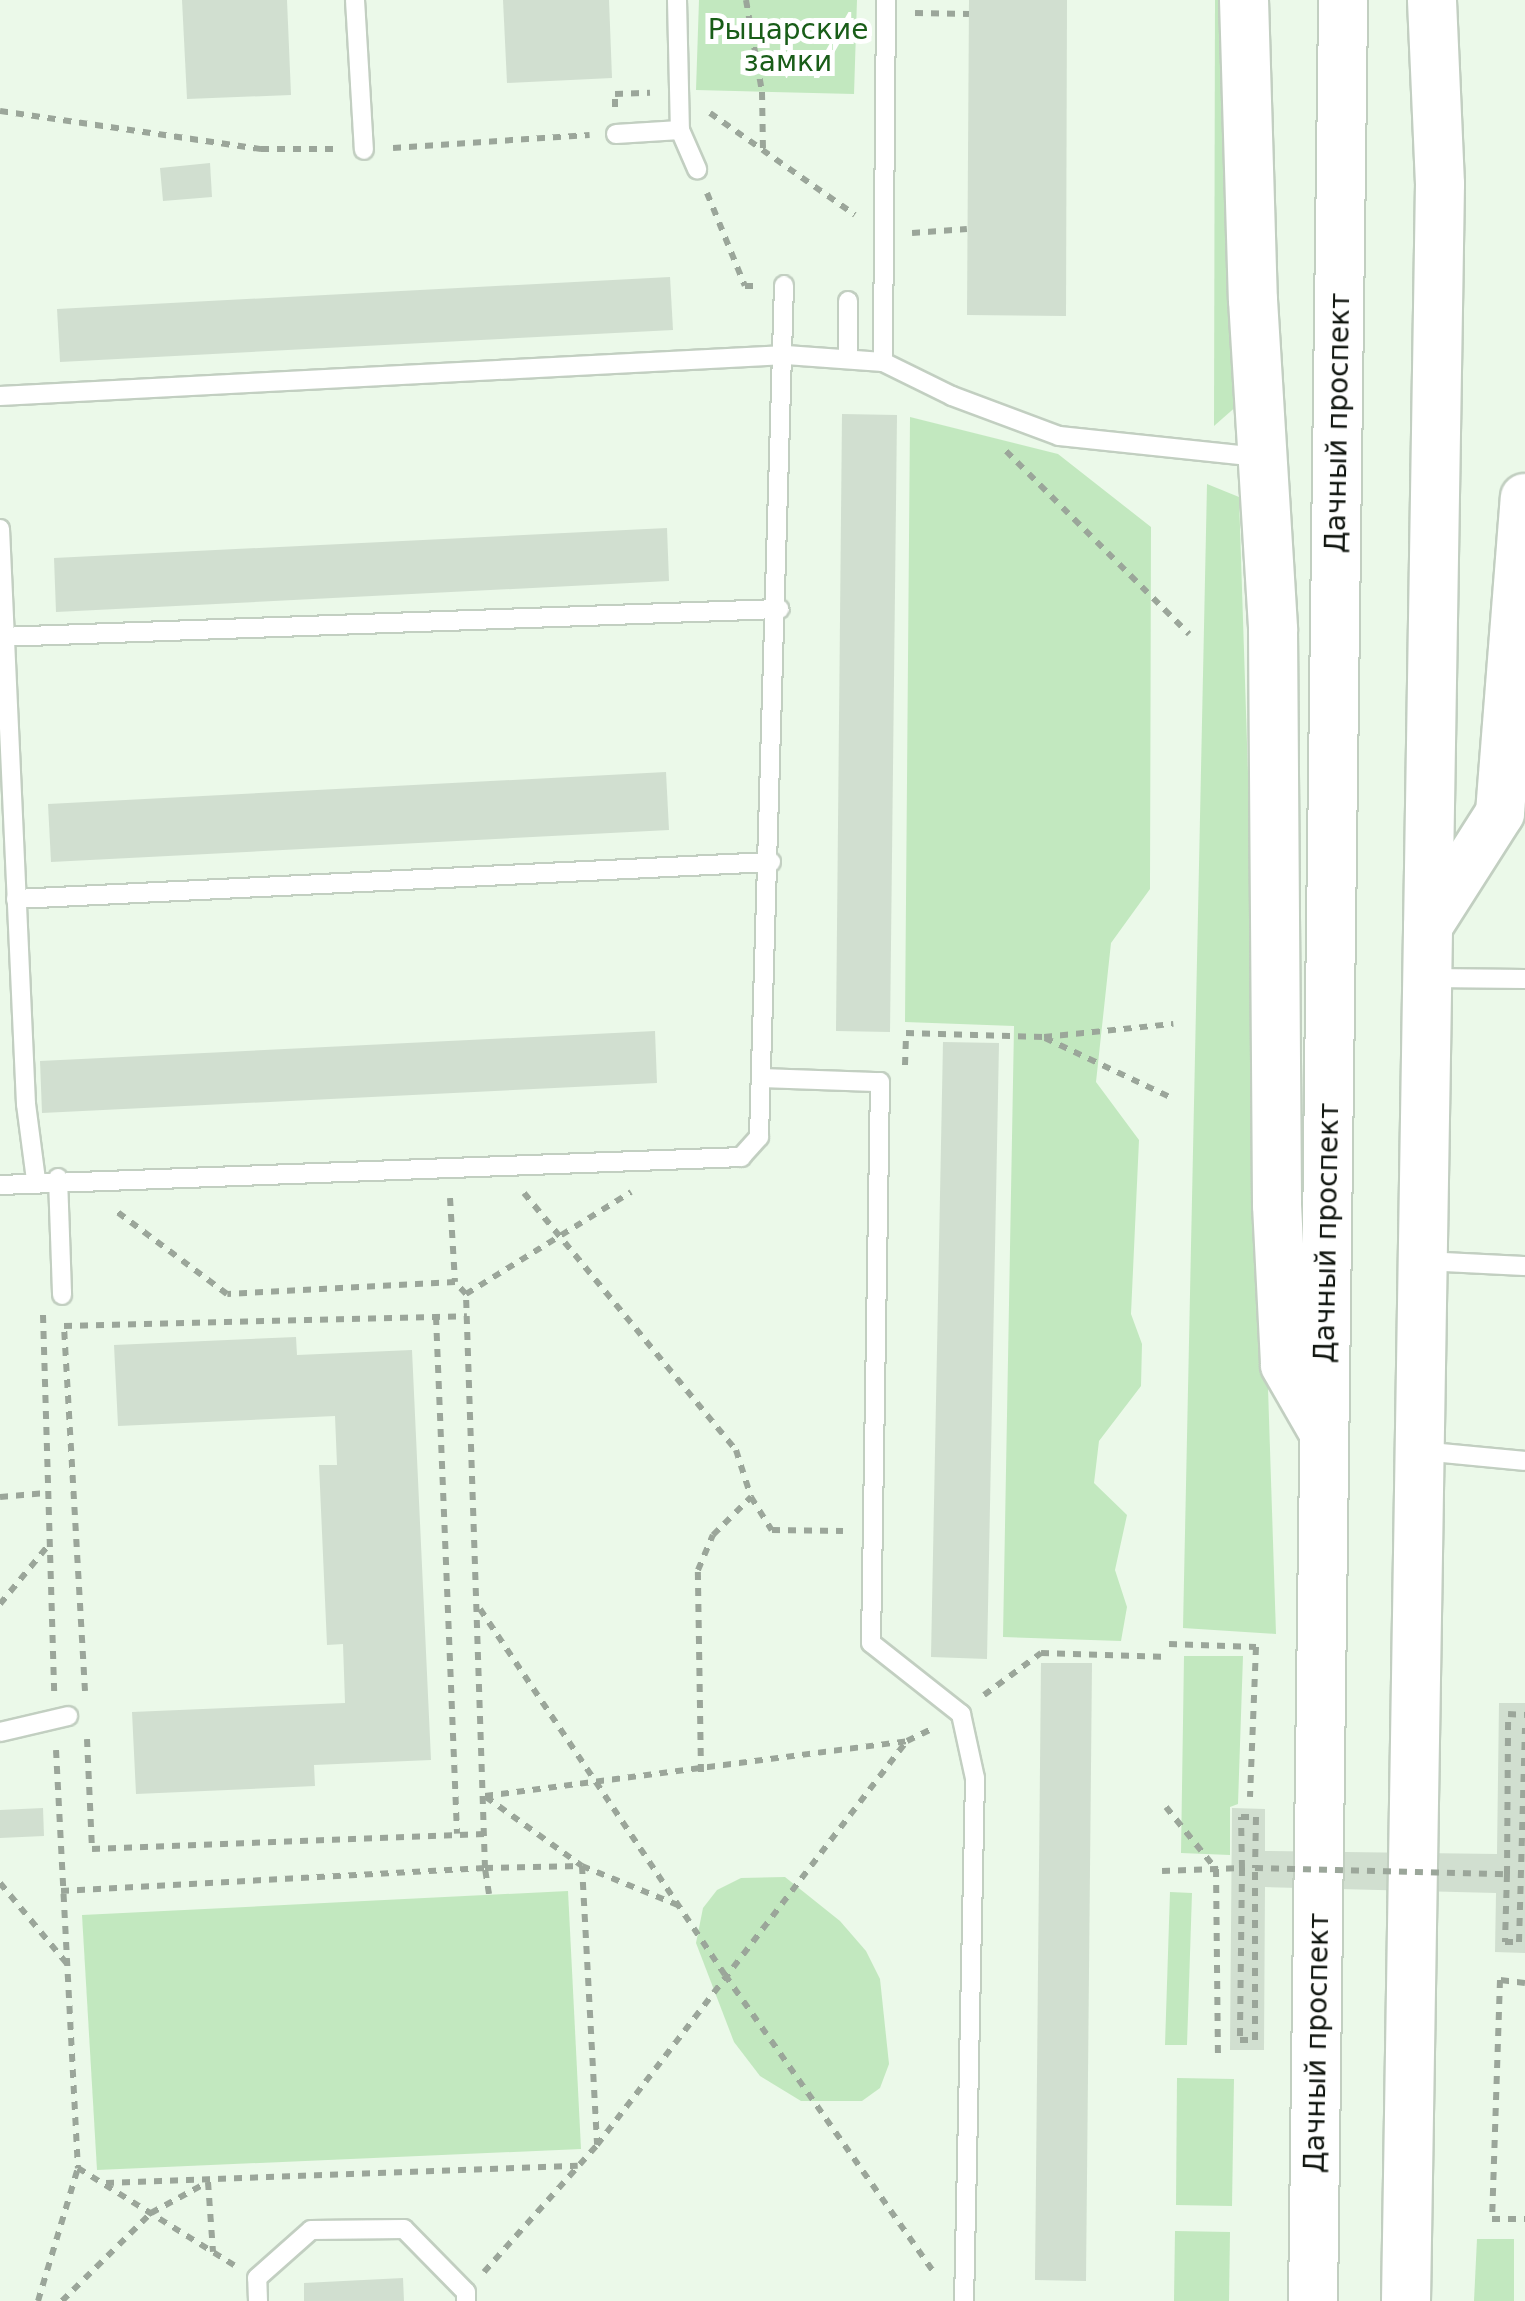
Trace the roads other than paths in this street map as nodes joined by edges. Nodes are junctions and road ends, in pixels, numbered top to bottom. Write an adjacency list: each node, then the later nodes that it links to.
1 (355, 0): 9 (lane)
2 (678, 0): 7 (lane)
3 (1244, 0): 17 (main road)
4 (1343, 0): 35 (main road, Дачный проспект)
5 (1434, 4): 25 (main road)
6 (886, 6): 15 (lane)
7 (680, 130): 8 (lane); 10 (lane)
8 (616, 134)
9 (364, 150)
10 (697, 168)
11 (784, 285): 13 (lane)
12 (848, 301): 14 (lane)
13 (786, 355): 14 (lane); 16 (lane); 20 (lane)
14 (848, 357): 15 (lane)
15 (883, 362): 17 (lane)
16 (0, 396)
17 (1266, 457): 35 (main road)
18 (1525, 498): 21 (main road)
19 (0, 529): 22 (lane)
20 (779, 609): 22 (lane); 23 (lane)
21 (1522, 634): 25 (main road)
22 (5, 638): 24 (lane)
23 (772, 862): 24 (lane); 28 (lane)
24 (16, 900): 30 (lane)
25 (1428, 926): 26 (main road)
26 (1427, 978): 27 (lane); 32 (main road)
27 (1525, 979)
28 (763, 1078): 29 (lane); 42 (lane)
29 (58, 1178): 30 (lane); 34 (lane)
30 (36, 1180): 31 (lane)
31 (0, 1185)
32 (1423, 1261): 33 (lane); 36 (main road)
33 (1525, 1266)
34 (62, 1294)
35 (1325, 1434): 43 (main road, Дачный проспект)
36 (1420, 1451): 37 (lane); 44 (main road)
37 (1525, 1461)
38 (62, 1716): 39 (lane)
39 (0, 1732)
40 (468, 2295): 41 (lane)
41 (258, 2301)
42 (964, 2301)
43 (1313, 2301)
44 (1406, 2301)

